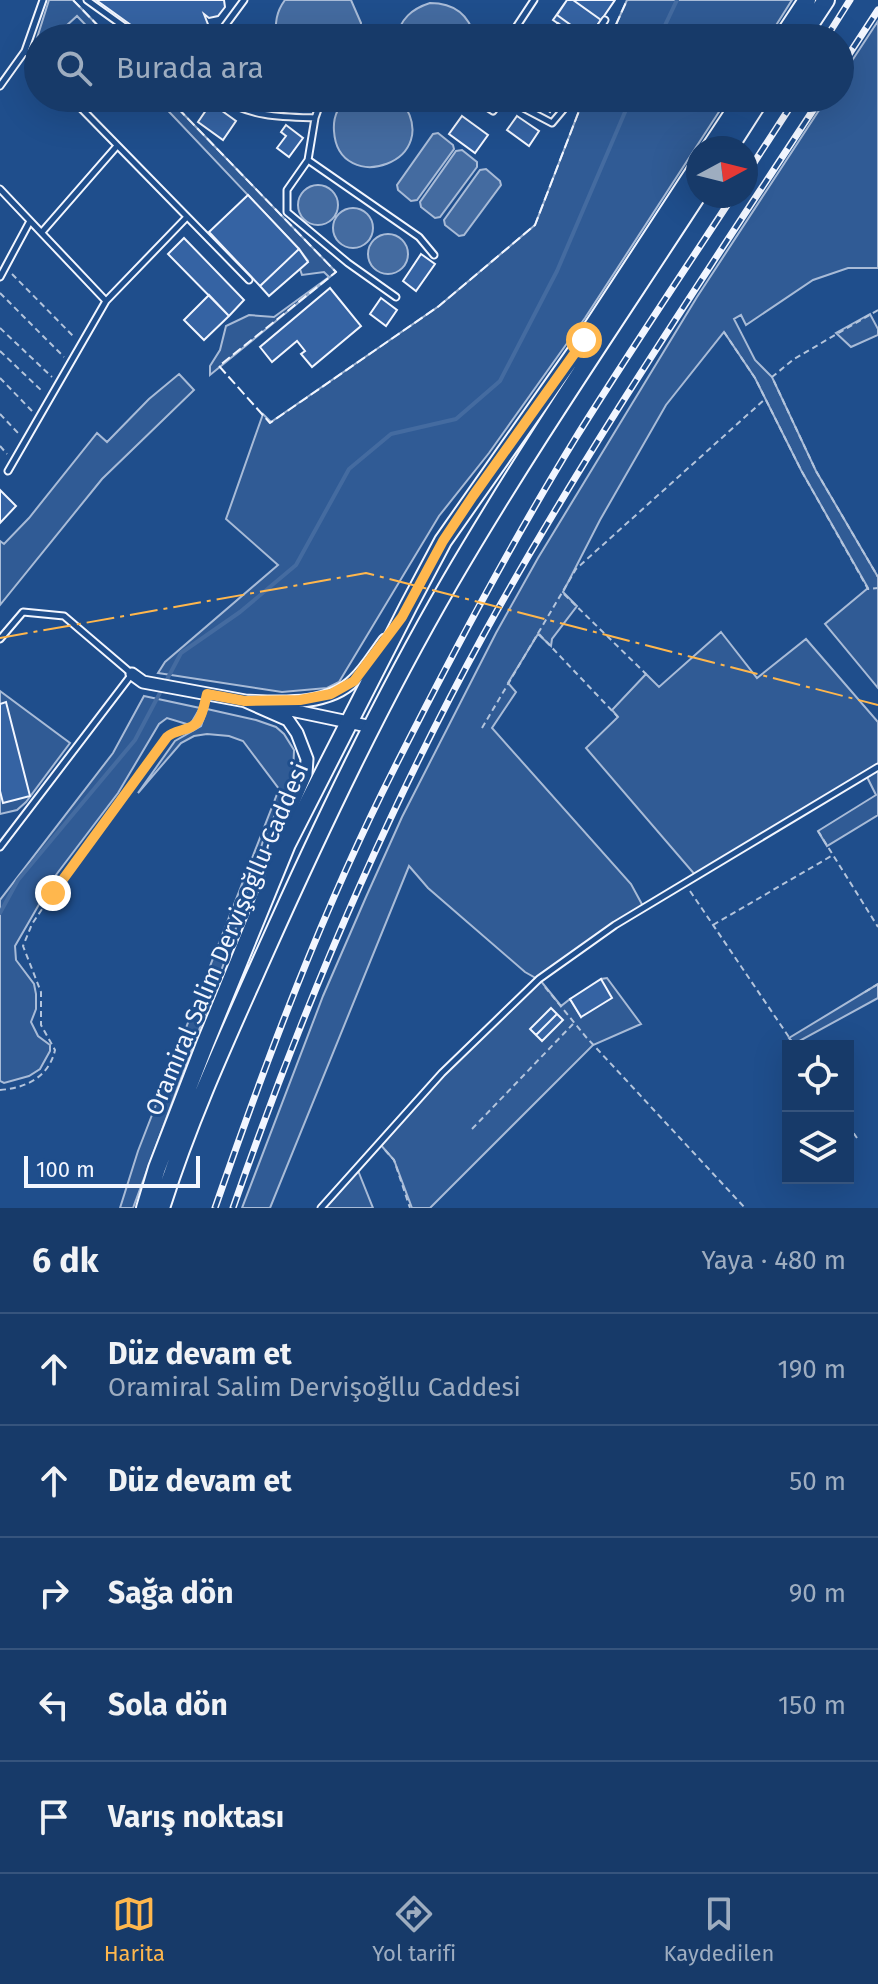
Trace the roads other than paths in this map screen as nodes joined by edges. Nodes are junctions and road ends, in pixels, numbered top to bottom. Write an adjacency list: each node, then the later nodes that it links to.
1 (43, 0): 8 (lane)
2 (87, 0): 9 (lane)
3 (244, 0): 10 (lane)
4 (534, 0): 11 (lane)
5 (807, 0): 13 (main road)
6 (826, 0): 14 (main road)
7 (605, 20): 12 (lane)
8 (35, 24)
9 (120, 24)
10 (226, 24)
11 (518, 24)
12 (602, 24)
13 (791, 24)
14 (810, 24)
15 (24, 52): 16 (lane)
16 (0, 86)
17 (84, 112): 27 (lane)
18 (250, 112): 24 (lane)
19 (317, 112): 24 (lane)
20 (532, 112): 21 (lane)
21 (563, 112)
22 (734, 112): 25 (main road)
23 (752, 112): 26 (main road)
24 (315, 118): 28 (lane)
25 (718, 136)
26 (737, 136)
27 (117, 146): 32 (lane); 34 (lane)
28 (308, 160): 35 (lane); 38 (lane)
29 (686, 184): 41 (main road, Oramiral Salim Dervişoğllu Caddesi)
30 (0, 189): 33 (lane)
31 (689, 208): 46 (main road, Oramiral Salim Dervişoğllu Caddesi)
32 (187, 217): 37 (lane); 39 (lane)
33 (30, 221): 34 (lane); 36 (lane)
34 (42, 233): 39 (lane)
35 (434, 255)
36 (0, 277)
37 (249, 280)
38 (396, 297)
39 (106, 301): 40 (lane)
40 (8, 471)
41 (402, 617): 44 (street); 45 (main road, Oramiral Salim Dervişoğllu Caddesi)
42 (0, 639): 43 (lane)
43 (132, 674): 44 (street); 48 (lane)
44 (245, 701): 45 (street); 49 (street)
45 (348, 721): 46 (street); 49 (main road, Oramiral Salim Dervişoğllu Caddesi)
46 (372, 727): 51 (main road, Oramiral Salim Dervişoğllu Caddesi)
47 (878, 767): 52 (lane)
48 (0, 847)
49 (271, 884): 50 (main road, Oramiral Salim Dervişoğllu Caddesi)
50 (145, 1208)
51 (161, 1208)
52 (321, 1208)

